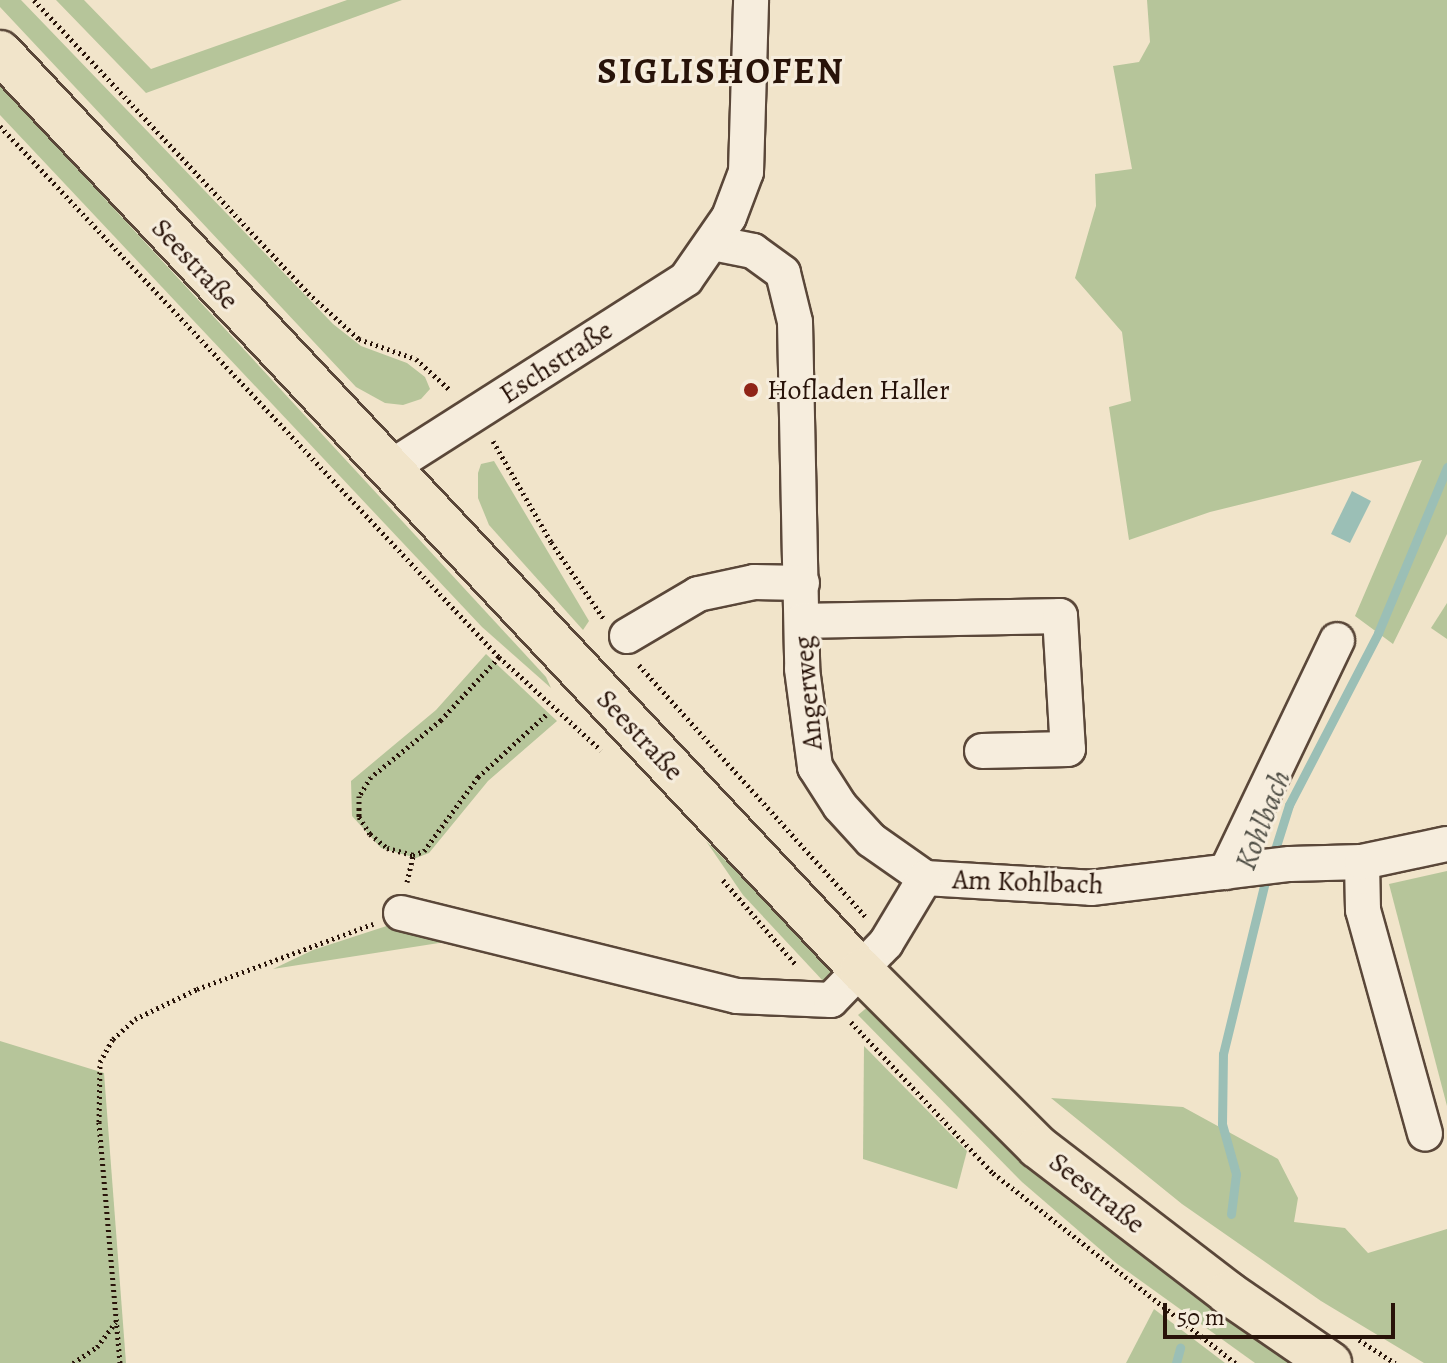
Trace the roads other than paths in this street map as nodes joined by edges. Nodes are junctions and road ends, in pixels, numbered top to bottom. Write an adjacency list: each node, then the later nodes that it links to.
1 (751, 0): 3 (street, Eschstraße)
2 (0, 52): 4 (main road, Seestraße)
3 (713, 243): 4 (street, Eschstraße); 5 (street)
4 (388, 469): 15 (main road, Seestraße)
5 (802, 583): 6 (street, Angerweg); 8 (street)
6 (802, 621): 9 (street); 13 (street, Angerweg)
7 (1337, 640): 12 (street)
8 (623, 641)
9 (982, 751)
10 (1447, 844): 11 (street, Am Kohlbach)
11 (1362, 862): 12 (street, Am Kohlbach); 16 (street)
12 (1237, 870): 13 (street, Am Kohlbach)
13 (925, 878): 15 (street)
14 (401, 913): 15 (street)
15 (874, 957): 17 (main road, Seestraße)
16 (1425, 1134)
17 (1339, 1348)

